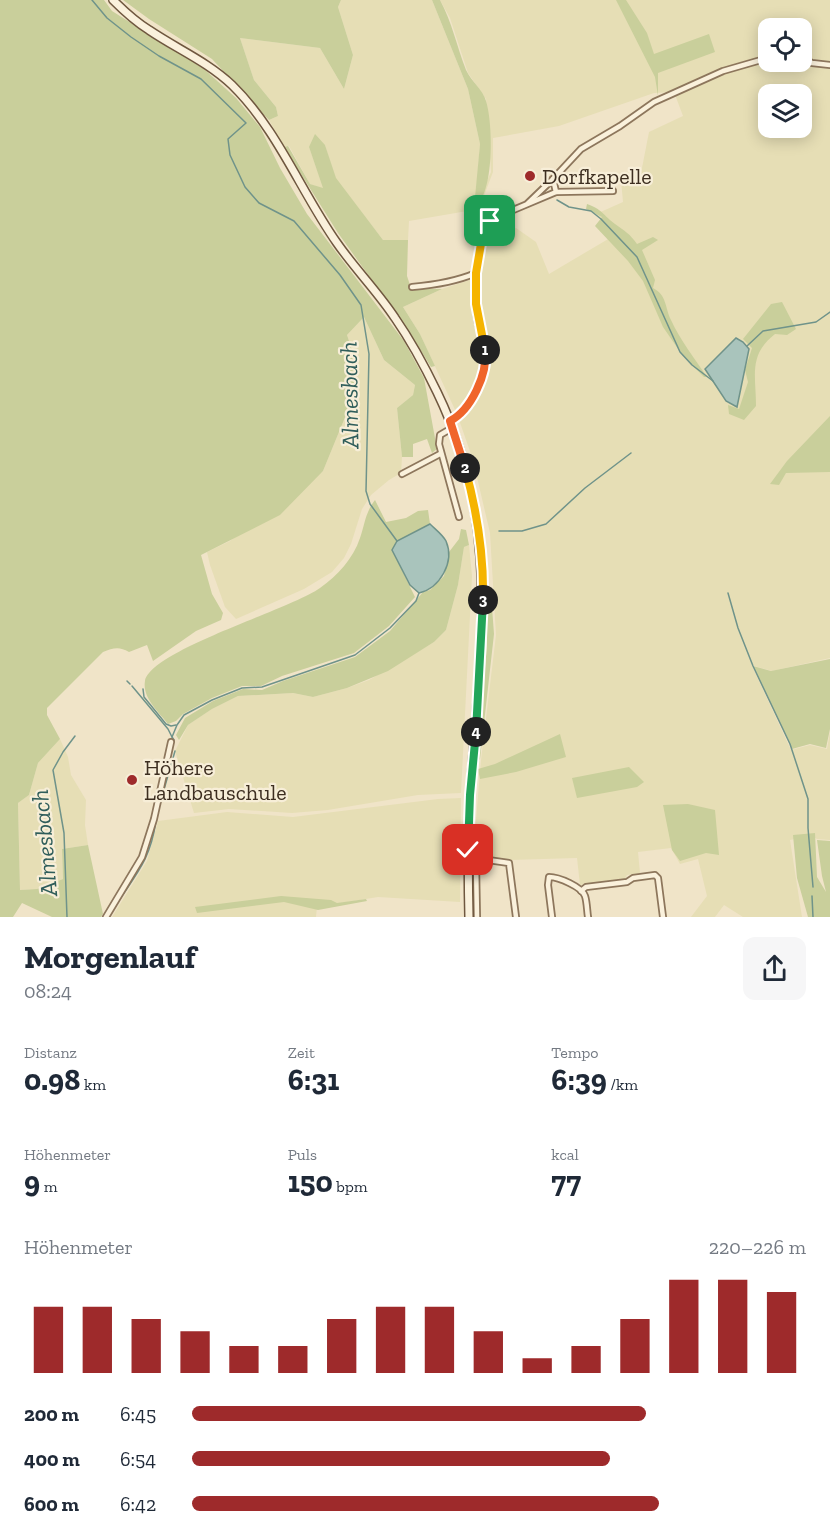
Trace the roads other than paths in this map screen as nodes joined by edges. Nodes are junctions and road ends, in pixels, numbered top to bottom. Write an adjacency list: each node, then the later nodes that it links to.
1 (113, 0): 11 (main road)
2 (758, 61): 5 (street)
3 (812, 63): 4 (street)
4 (830, 65)
5 (553, 179): 7 (street); 8 (street)
6 (613, 191): 7 (street)
7 (556, 192): 8 (street)
8 (527, 204): 9 (street)
9 (476, 273): 10 (street); 11 (street)
10 (412, 287)
11 (451, 424): 12 (street); 18 (main road)
12 (440, 454): 13 (street); 14 (street)
13 (402, 474)
14 (459, 517)
15 (171, 742): 17 (street)
16 (581, 891): 21 (street); 22 (street); 23 (street)
17 (106, 917)
18 (469, 917)
19 (477, 917): 20 (street)
20 (516, 917)
21 (552, 917)
22 (588, 917)
23 (663, 917)

